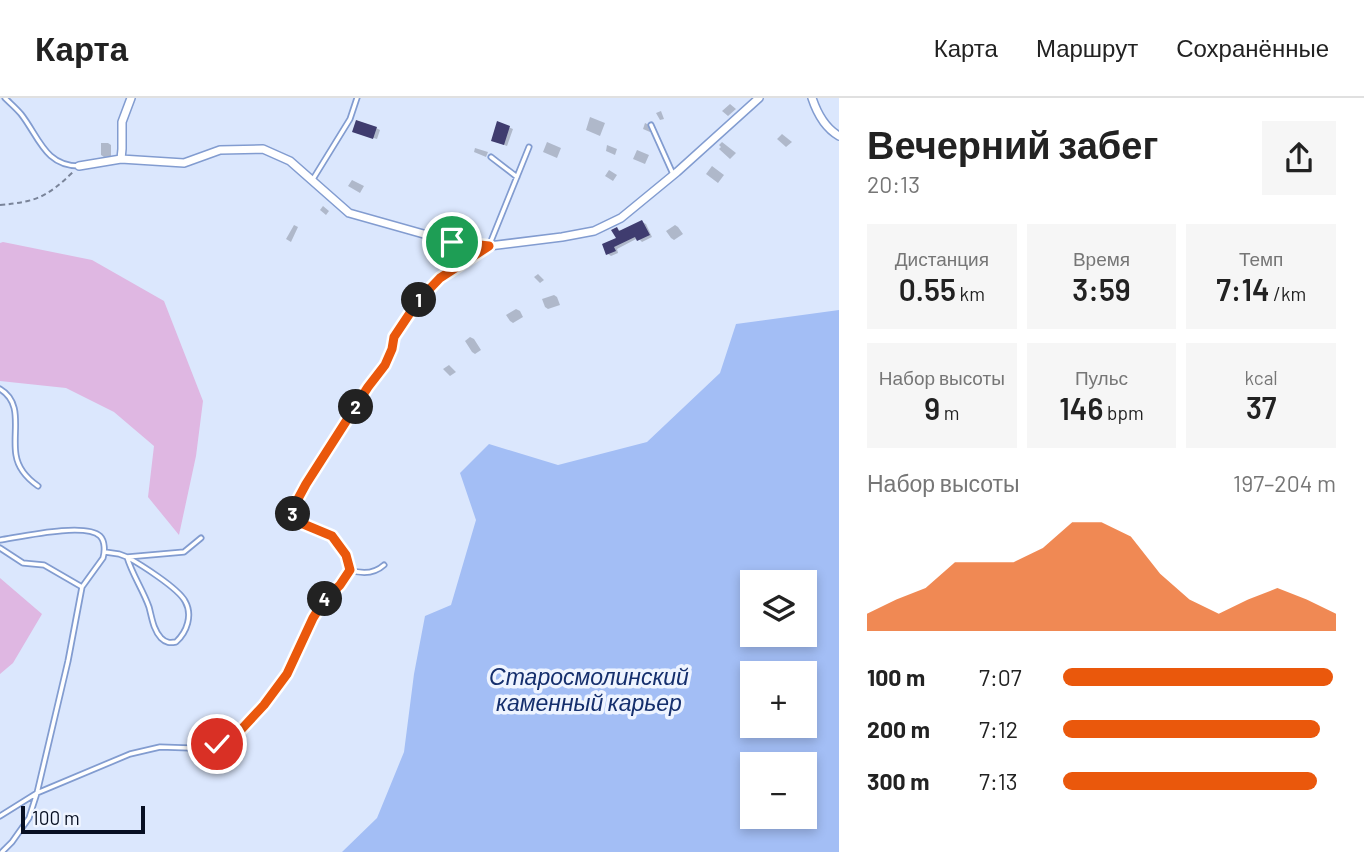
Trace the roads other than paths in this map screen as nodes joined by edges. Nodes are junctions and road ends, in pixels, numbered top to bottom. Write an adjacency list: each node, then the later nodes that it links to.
1 (5, 98): 12 (lane)
2 (131, 98): 11 (street)
3 (357, 98): 15 (lane)
4 (748, 98): 6 (street)
5 (812, 98): 8 (street)
6 (758, 100): 13 (street)
7 (651, 125): 13 (lane)
8 (839, 136)
9 (529, 147): 14 (lane)
10 (491, 157): 14 (lane)
11 (121, 159): 12 (street); 15 (street)
12 (79, 166)
13 (674, 175): 16 (street)
14 (517, 177): 16 (lane)
15 (312, 181): 16 (street)
16 (489, 246): 25 (lane)
17 (0, 388): 18 (lane)
18 (38, 486)
19 (201, 538): 23 (lane)
20 (0, 540): 22 (lane)
21 (0, 548): 26 (lane)
22 (105, 552): 23 (lane); 26 (lane)
23 (127, 557): 23 (lane)
24 (384, 565): 25 (lane)
25 (350, 570): 27 (lane)
26 (82, 587): 27 (lane)
27 (37, 793): 28 (lane); 29 (lane)
28 (0, 816)
29 (2, 852)

